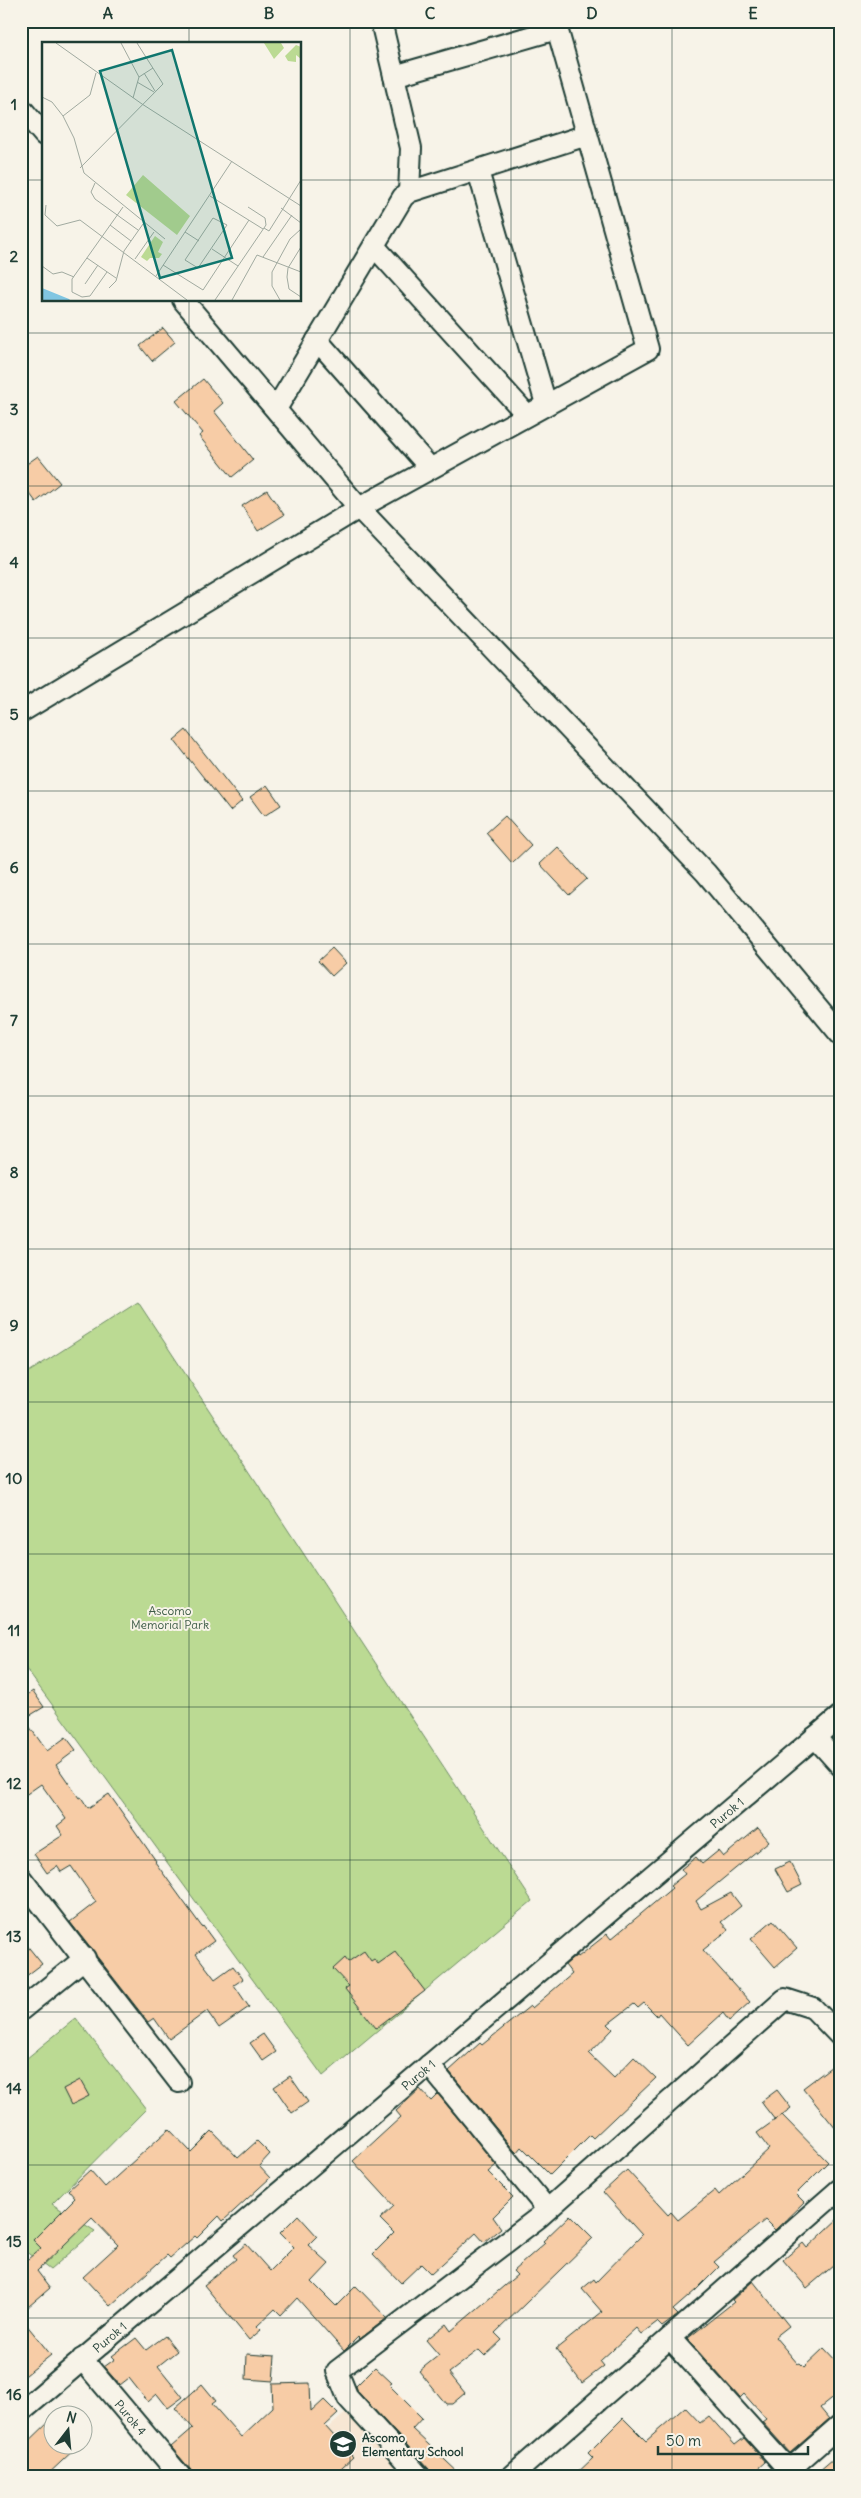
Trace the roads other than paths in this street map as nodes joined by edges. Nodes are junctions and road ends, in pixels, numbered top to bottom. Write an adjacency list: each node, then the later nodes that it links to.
1 (381, 21): 3 (street)
2 (556, 25): 3 (street); 6 (street)
3 (394, 76): 8 (street)
4 (21, 108): 5 (street)
5 (42, 133)
6 (587, 135): 7 (street); 12 (street)
7 (478, 171): 8 (street); 12 (street)
8 (409, 192): 9 (street)
9 (374, 246): 11 (street); 14 (street)
10 (184, 301): 13 (street)
11 (317, 340): 13 (street); 15 (street)
12 (546, 404): 14 (street)
13 (276, 409): 16 (street)
14 (527, 415): 15 (street)
15 (430, 468): 16 (street)
16 (359, 508): 17 (street); 18 (street)
17 (21, 712)
18 (840, 1034)
19 (840, 1716): 20 (street, Purok 1)
20 (815, 1737): 21 (street); 26 (street, Purok 1)
21 (840, 1765)
22 (21, 1878): 23 (street)
23 (84, 1958): 24 (street); 27 (street)
24 (21, 2010)
25 (840, 2036): 29 (street)
26 (429, 2066): 29 (street); 31 (street, Purok 1)
27 (179, 2082)
28 (840, 2188): 30 (street)
29 (547, 2209): 36 (street)
30 (670, 2338): 34 (street); 37 (street)
31 (82, 2359): 32 (street, Purok 1); 35 (street, Purok 4)
32 (21, 2412)
33 (840, 2426): 34 (street)
34 (788, 2474)
35 (182, 2477)
36 (420, 2477)
37 (511, 2477)

